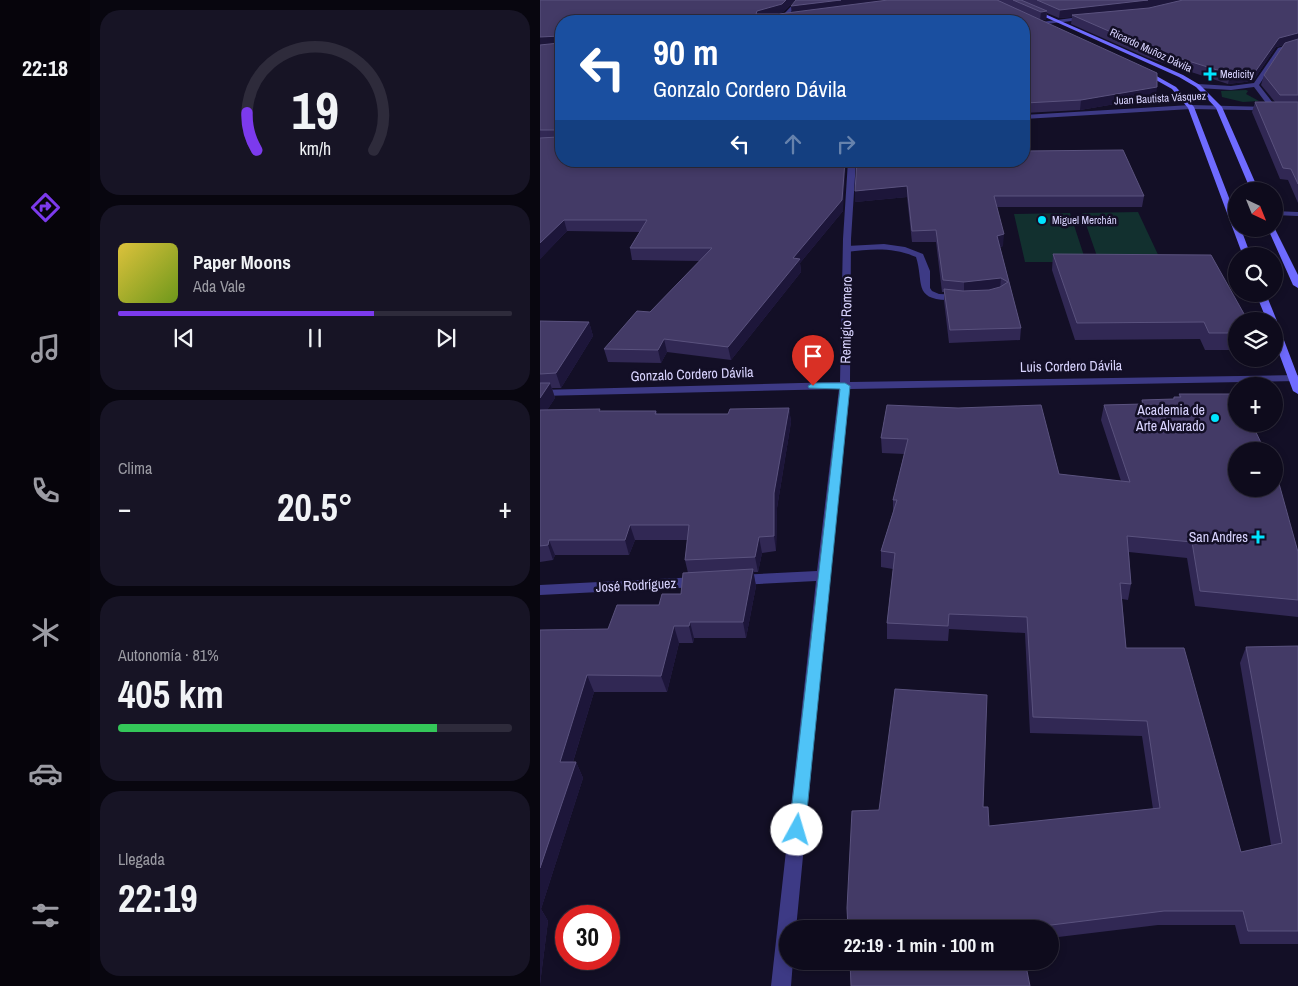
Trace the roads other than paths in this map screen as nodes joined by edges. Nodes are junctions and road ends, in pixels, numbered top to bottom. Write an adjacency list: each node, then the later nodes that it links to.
1 (800, 0): 3 (street)
2 (1009, 0): 6 (main road, Ricardo Muñoz Dávila)
3 (786, 15)
4 (1093, 17): 6 (street)
5 (1030, 20): 7 (main road)
6 (1055, 20): 7 (street); 12 (main road, Ricardo Muñoz Dávila)
7 (1037, 23): 8 (main road)
8 (1054, 30)
9 (1298, 44): 11 (street)
10 (1139, 69): 13 (main road, Ricardo Muñoz Dávila)
11 (1256, 85): 12 (street); 15 (street)
12 (1198, 86): 14 (main road, Ricardo Muñoz Dávila)
13 (1191, 107): 14 (street, Juan Bautista Vásquez); 17 (street, Juan Bautista Vásquez); 20 (main road, Ricardo Muñoz Dávila)
14 (1219, 107): 15 (street, Juan Bautista Vásquez); 19 (main road, Ricardo Muñoz Dávila)
15 (1274, 108): 16 (street, Juan Bautista Vásquez)
16 (1298, 109)
17 (1030, 117)
18 (852, 167): 24 (street, Remigio Romero)
19 (1250, 182)
20 (1228, 196)
21 (1283, 213): 22 (street)
22 (1298, 214)
23 (1276, 238): 25 (main road)
24 (847, 248): 26 (street); 29 (street, Remigio Romero)
25 (1298, 285)
26 (975, 297)
27 (1283, 348): 28 (main road)
28 (1296, 378): 29 (street, Luis Cordero Dávila); 30 (main road)
29 (845, 386): 31 (street, Gonzalo Cordero Dávila); 32 (street, Remigio Romero)
30 (1298, 391)
31 (540, 393)
32 (823, 576): 33 (street, José Rodríguez); 34 (street, Remigio Romero)
33 (540, 590)
34 (781, 986)

